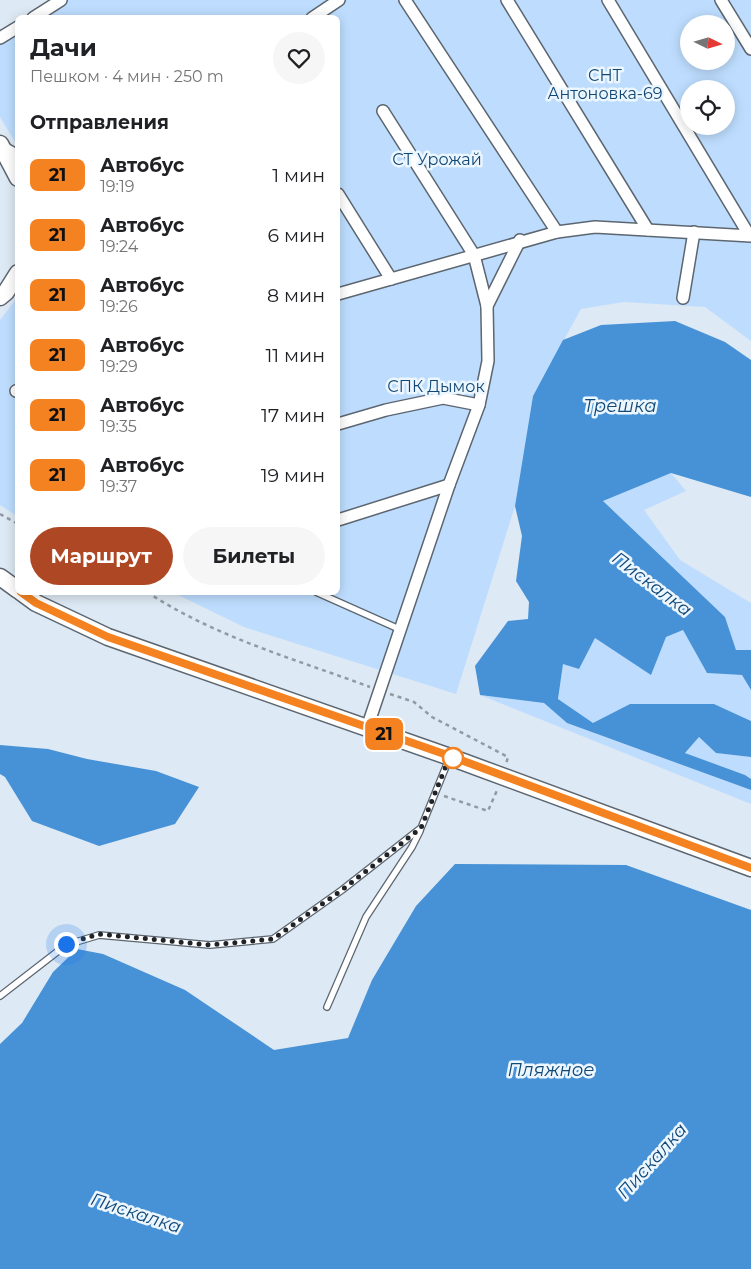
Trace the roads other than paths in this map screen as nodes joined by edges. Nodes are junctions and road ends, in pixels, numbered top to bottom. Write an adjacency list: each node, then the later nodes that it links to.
1 (61, 0): 7 (street)
2 (339, 0): 8 (street)
3 (405, 0): 17 (street)
4 (507, 0): 16 (street)
5 (608, 0): 19 (street)
6 (721, 0): 11 (street)
7 (38, 15)
8 (316, 15)
9 (15, 29): 10 (street)
10 (0, 38)
11 (751, 49)
12 (383, 111): 21 (street)
13 (7, 149): 14 (main road)
14 (15, 170)
15 (340, 197): 23 (street)
16 (648, 230): 17 (street); 18 (street)
17 (557, 232): 20 (street)
18 (694, 232): 19 (street); 26 (street)
19 (750, 235)
20 (520, 240): 21 (street); 27 (street)
21 (474, 255): 23 (street); 27 (street)
22 (15, 277): 25 (main road)
23 (391, 279): 24 (street)
24 (340, 293)
25 (0, 297)
26 (683, 298)
27 (487, 306): 28 (street)
28 (479, 405): 29 (street); 30 (street)
29 (340, 423)
30 (449, 485): 31 (street); 36 (street)
31 (340, 519)
32 (0, 577): 33 (main road)
33 (15, 588)
34 (25, 595): 37 (main road)
35 (323, 595): 36 (lane)
36 (399, 629): 37 (street)
37 (366, 728): 38 (main road)
38 (450, 756): 39 (lane); 40 (main road)
39 (421, 828): 41 (lane); 42 (lane)
40 (751, 868)
41 (0, 996)
42 (327, 1007)

